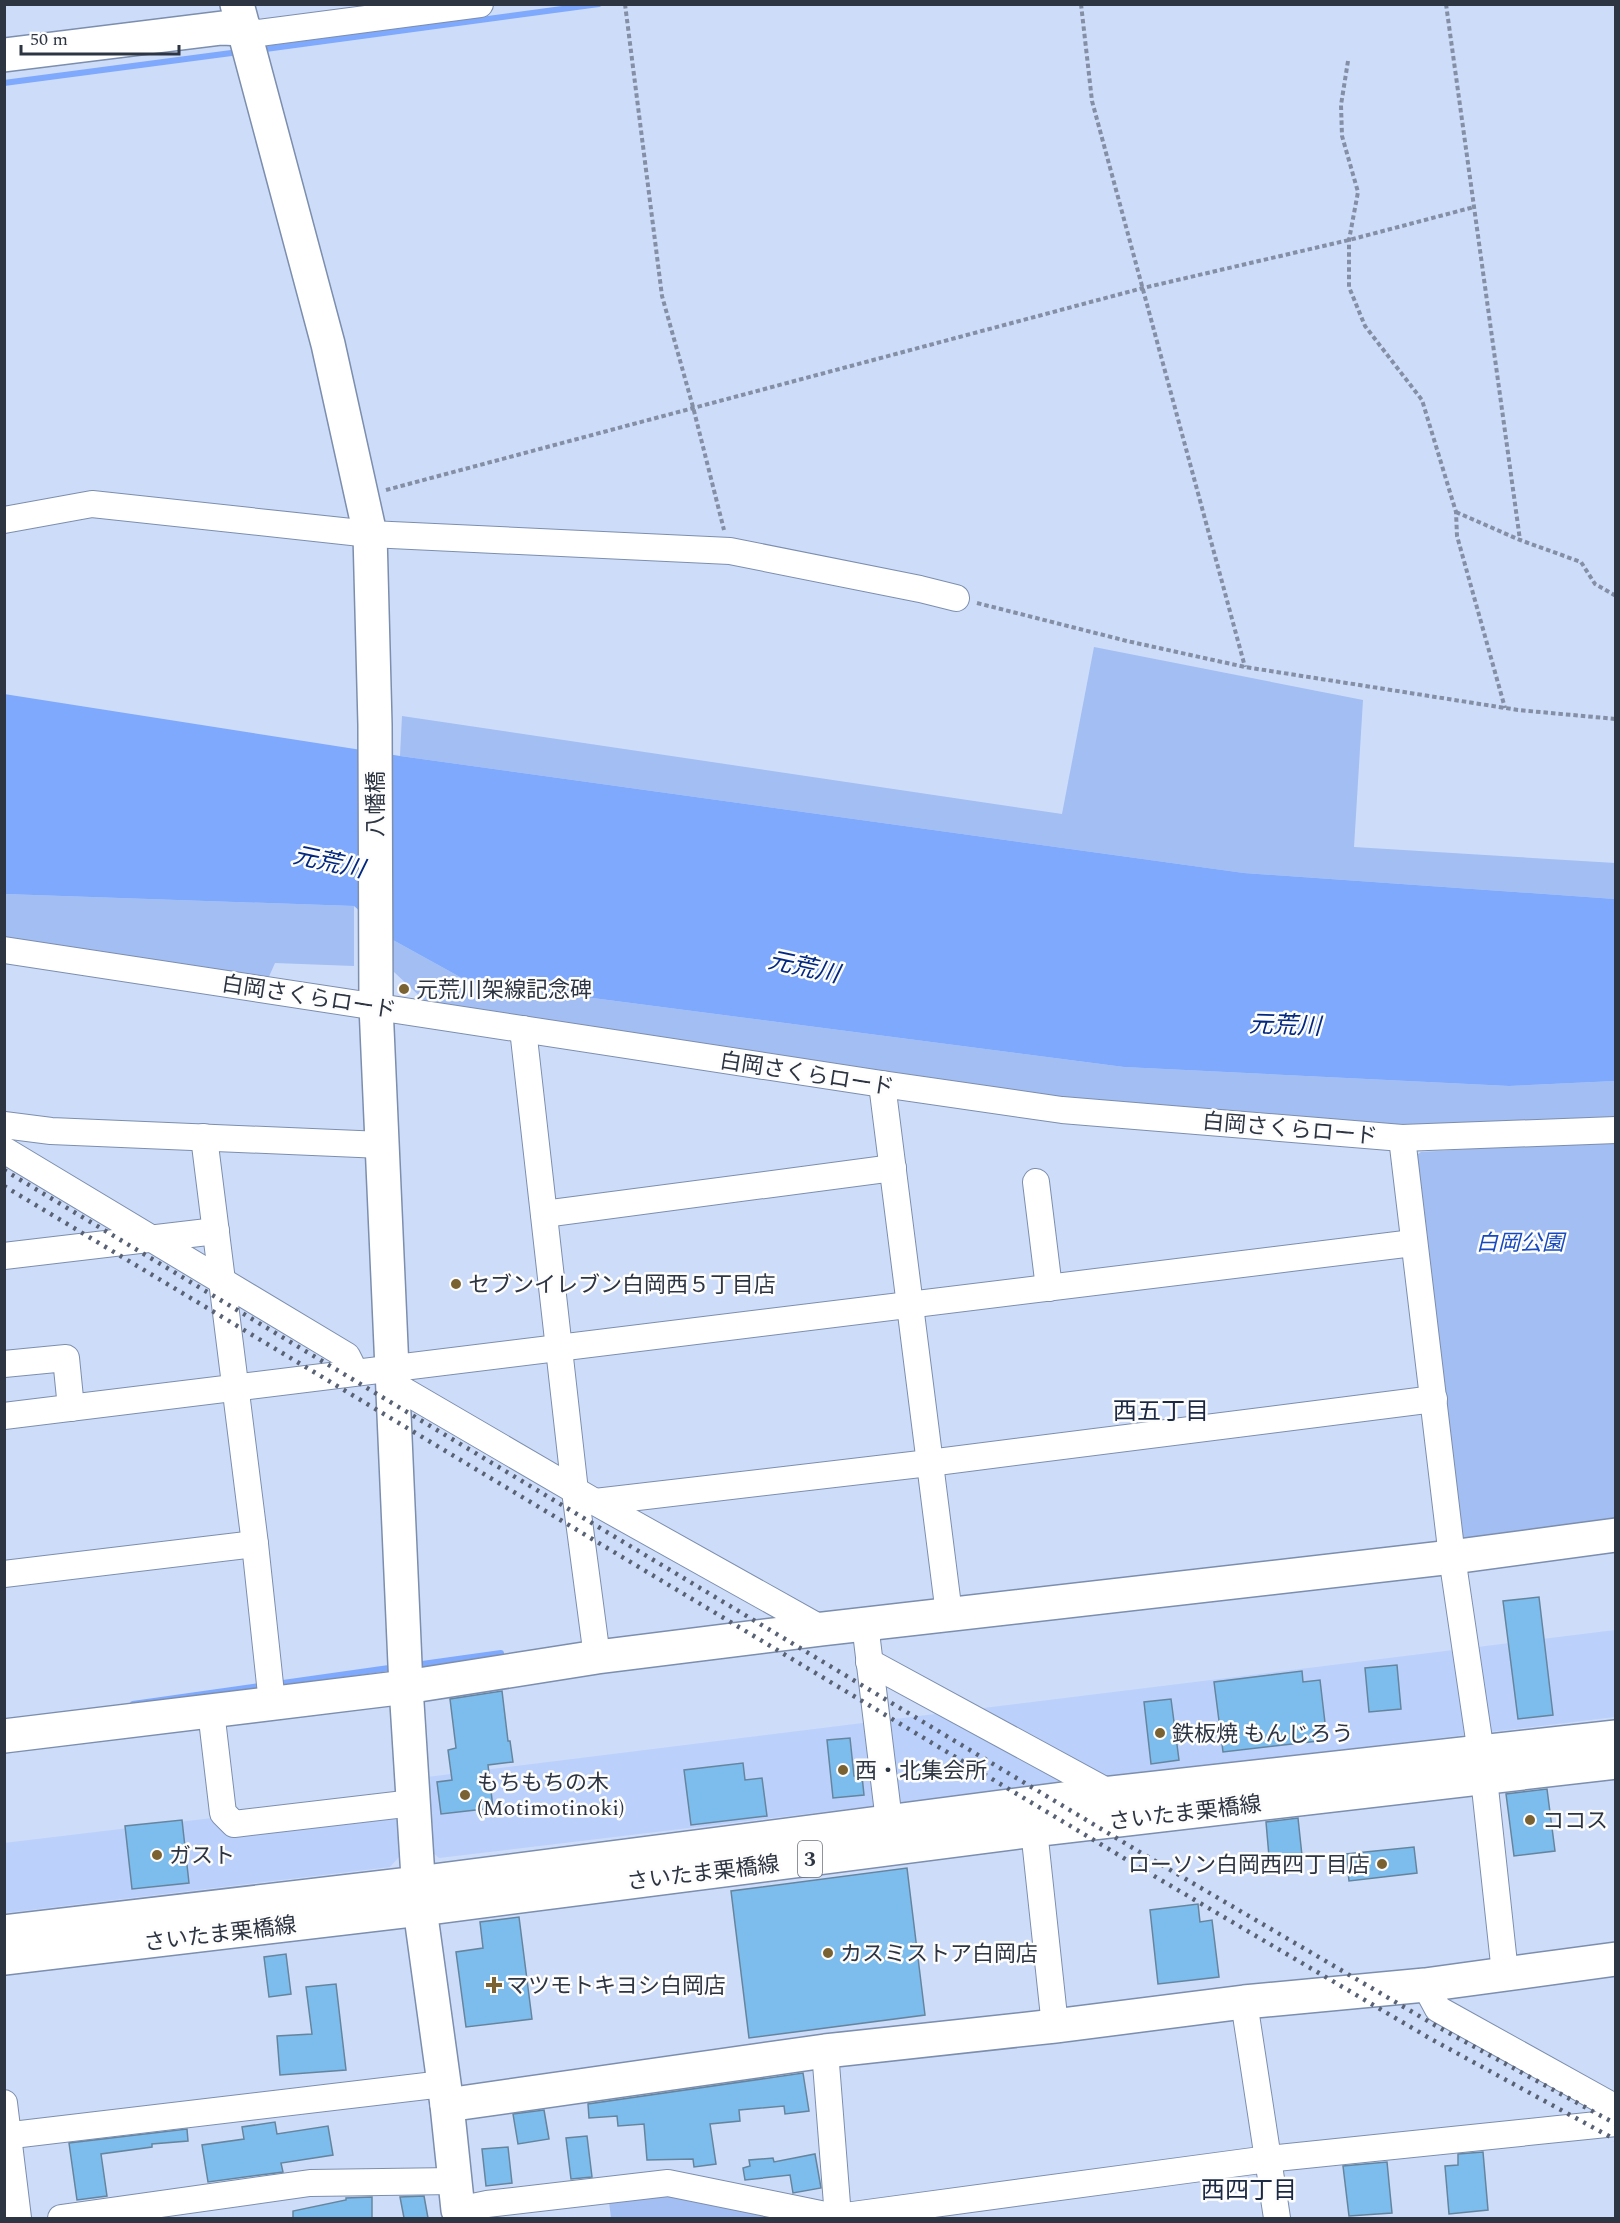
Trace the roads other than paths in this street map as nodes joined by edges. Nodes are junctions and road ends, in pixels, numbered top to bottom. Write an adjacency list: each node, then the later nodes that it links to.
1 (480, 4): 2 (street)
2 (240, 17): 3 (street); 5 (street, 八幡橋)
3 (4, 55)
4 (4, 520): 5 (street)
5 (370, 534): 6 (street); 8 (street, 八幡橋)
6 (956, 598)
7 (4, 950): 8 (street, 白岡さくらロード)
8 (376, 1006): 9 (street, 白岡さくらロード); 15 (street, 八幡橋)
9 (523, 1029): 10 (street, 白岡さくらロード); 19 (street)
10 (882, 1084): 14 (street, 白岡さくらロード); 17 (street)
11 (4, 1125): 13 (street)
12 (1616, 1130): 14 (street, 白岡さくらロード)
13 (204, 1137): 15 (street); 20 (street)
14 (1402, 1138): 22 (street)
15 (382, 1145): 30 (street, 八幡橋)
16 (4, 1149): 21 (street)
17 (893, 1168): 19 (street); 26 (street)
18 (1036, 1182): 25 (street)
19 (544, 1214): 27 (street)
20 (216, 1231): 21 (street); 24 (street)
21 (152, 1239): 23 (street); 24 (street)
22 (1413, 1243): 25 (street); 32 (street)
23 (4, 1256)
24 (221, 1280): 29 (street); 31 (street)
25 (1049, 1288): 26 (street)
26 (911, 1306): 27 (street); 35 (street)
27 (559, 1349): 30 (street); 36 (street)
28 (4, 1364): 33 (street)
29 (352, 1373): 30 (street); 31 (street)
30 (393, 1380): 36 (street); 46 (street, 八幡橋)
31 (235, 1388): 33 (street); 38 (street)
32 (1434, 1399): 35 (street); 39 (street)
33 (71, 1408): 34 (street)
34 (4, 1416)
35 (929, 1463): 36 (street); 41 (street)
36 (585, 1497): 43 (street); 44 (street)
37 (1616, 1535): 39 (street)
38 (255, 1544): 40 (street); 47 (street)
39 (1452, 1557): 41 (street); 52 (street)
40 (4, 1574)
41 (949, 1614): 42 (street)
42 (865, 1624): 43 (street); 45 (street)
43 (822, 1629): 44 (street)
44 (597, 1657): 46 (street)
45 (870, 1662): 53 (street); 55 (street)
46 (406, 1687): 47 (street); 54 (street, 八幡橋)
47 (272, 1704): 48 (street)
48 (211, 1711): 49 (street); 54 (street)
49 (4, 1736)
50 (1616, 1737): 52 (street, さいたま栗橋線 / 3)
51 (1616, 1762): 52 (street, さいたま栗橋線 / 3)
52 (1482, 1766): 53 (street, さいたま栗橋線 / 3); 56 (street, さいたま栗橋線 / 3); 61 (street)
53 (1110, 1793): 55 (street, さいたま栗橋線 / 3)
54 (413, 1803): 57 (street, 八幡橋)
55 (889, 1821): 57 (street, さいたま栗橋線 / 3)
56 (1034, 1830): 57 (street, さいたま栗橋線 / 3); 64 (street)
57 (420, 1896): 58 (street, さいたま栗橋線 / 3); 59 (street, さいたま栗橋線 / 3); 66 (street, 八幡橋)
58 (4, 1932)
59 (4, 1958)
60 (1616, 1959): 61 (street)
61 (1505, 1973): 62 (street)
62 (1425, 1985): 63 (street); 68 (street)
63 (1244, 2002): 64 (street); 71 (street)
64 (1056, 2026): 65 (street)
65 (825, 2051): 66 (street); 76 (street)
66 (445, 2094): 70 (street); 72 (street, 八幡橋)
67 (4, 2103): 70 (street)
68 (1616, 2108)
69 (1616, 2123): 71 (street)
70 (7, 2136): 74 (street)
71 (1268, 2159): 76 (street); 77 (street)
72 (457, 2203): 73 (street); 76 (street)
73 (157, 2211): 75 (street)
74 (18, 2218)
75 (61, 2218)
76 (839, 2218)
77 (1277, 2218)

